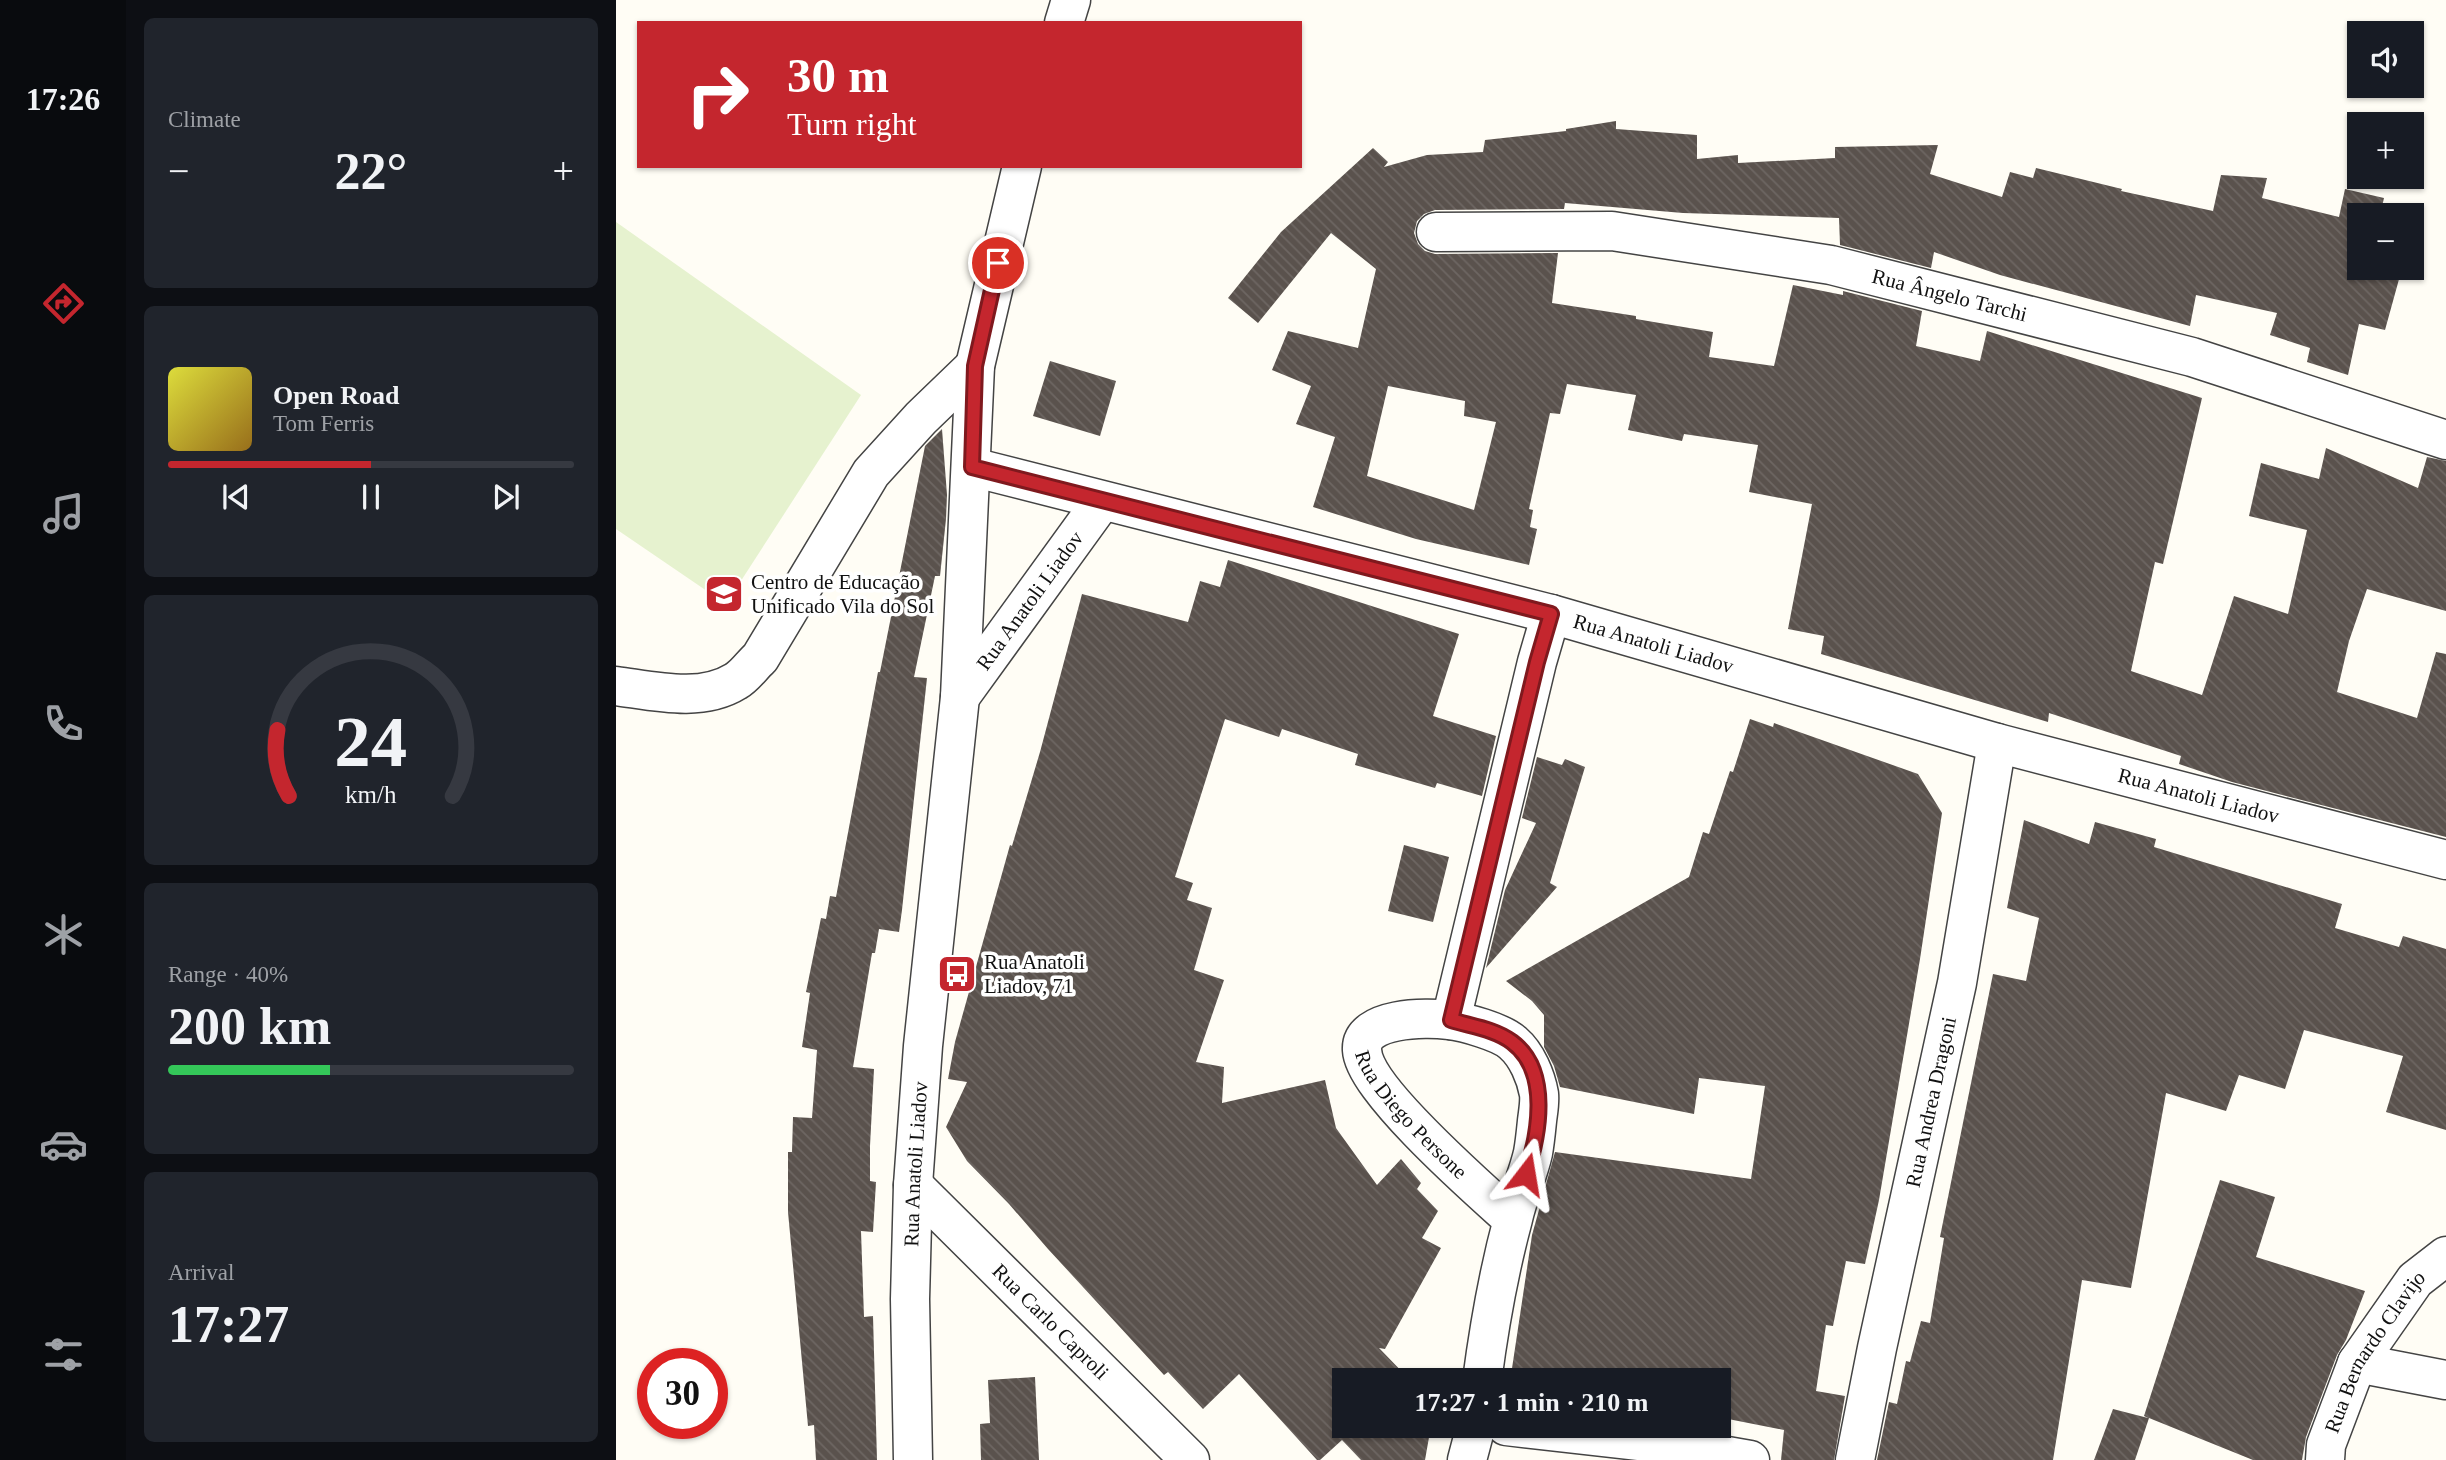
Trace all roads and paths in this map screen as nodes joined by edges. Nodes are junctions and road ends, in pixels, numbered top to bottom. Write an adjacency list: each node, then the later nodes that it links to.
1 (1072, 0): 2 (street)
2 (1065, 21)
3 (1022, 168): 5 (street)
4 (1437, 232): 6 (street, Rua Ângelo Tarchi)
5 (975, 366): 7 (street); 10 (street)
6 (2446, 440)
7 (972, 467): 8 (street); 11 (street)
8 (1102, 501): 9 (street, Rua Anatoli Liadov); 11 (street, Rua Anatoli Liadov)
9 (1551, 614): 12 (street, Rua Anatoli Liadov); 14 (street)
10 (616, 687)
11 (960, 696): 15 (street, Rua Anatoli Liadov)
12 (1997, 743): 13 (street, Rua Anatoli Liadov); 27 (street, Rua Andrea Dragoni)
13 (2446, 860)
14 (1451, 1020): 16 (street, Rua Diego Persone); 16 (street, Rua Diego Persone)
15 (913, 1185): 23 (street, Rua Anatoli Liadov); 24 (street, Rua Carlo Caproli)
16 (1513, 1219): 19 (street, Rua Diego Persone)
17 (2446, 1256): 18 (street, Rua Bernardo Clavijo)
18 (2357, 1363): 20 (street); 28 (street, Rua Bernardo Clavijo)
19 (1484, 1368)
20 (2446, 1380)
21 (1473, 1438): 25 (street)
22 (1612, 1438): 26 (street)
23 (913, 1460)
24 (1190, 1460)
25 (1467, 1460)
26 (1750, 1460)
27 (1855, 1460)
28 (2325, 1460)

